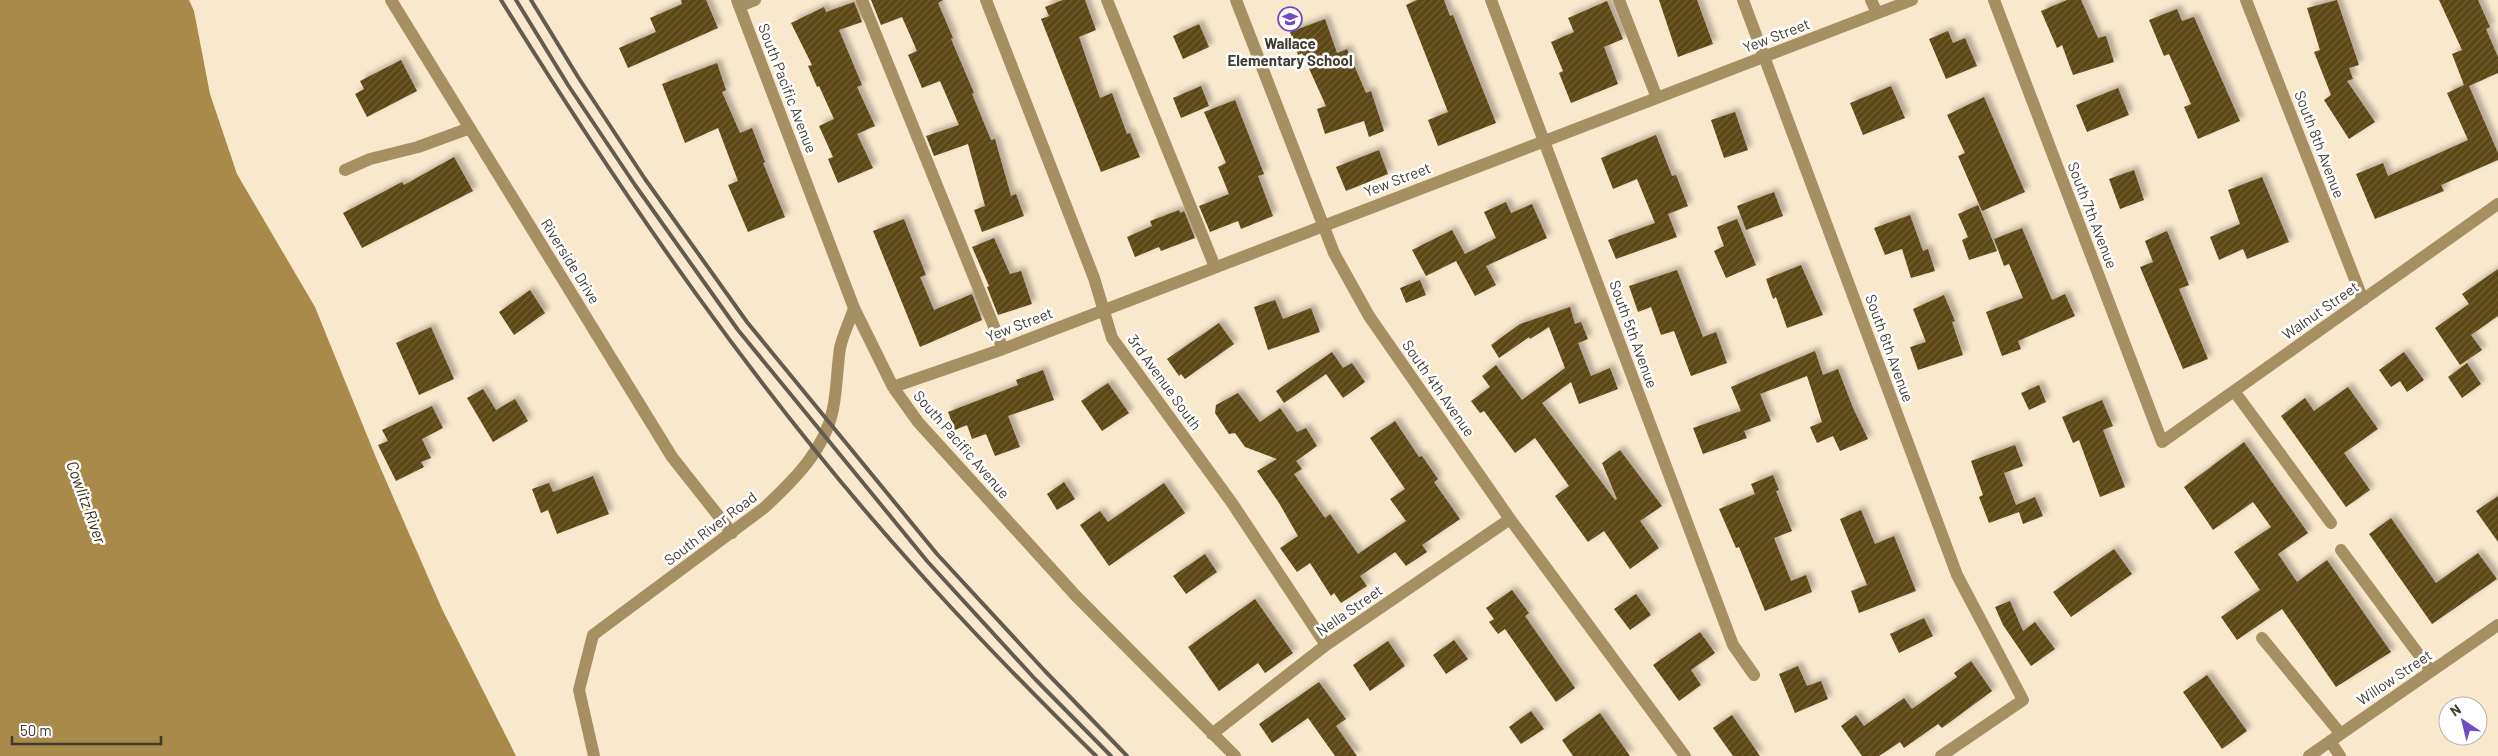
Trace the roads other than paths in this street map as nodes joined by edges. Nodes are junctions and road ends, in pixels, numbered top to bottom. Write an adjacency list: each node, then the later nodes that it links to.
1 (391, 0): 18 (street, Riverside Drive)
2 (755, 0): 14 (street)
3 (862, 0): 27 (street)
4 (986, 0): 26 (street, 3rd Avenue South)
5 (1107, 0): 23 (street)
6 (1236, 0): 22 (street, South 4th Avenue)
7 (1491, 0): 19 (street, South 5th Avenue)
8 (1619, 0): 17 (street)
9 (1743, 0): 16 (street, South 6th Avenue)
10 (1872, 0): 15 (street)
11 (1912, 0): 15 (street, Yew Street)
12 (1994, 0): 30 (street, South 7th Avenue)
13 (2246, 0): 24 (street, South 8th Avenue)
14 (739, 3): 25 (street, South Pacific Avenue)
15 (1877, 13): 16 (street, Yew Street)
16 (1765, 56): 17 (street, Yew Street); 45 (street, South 6th Avenue)
17 (1657, 98): 19 (street, Yew Street)
18 (470, 128): 20 (street); 33 (street, Riverside Drive)
19 (1545, 140): 22 (street, Yew Street); 39 (street, South 5th Avenue)
20 (346, 170)
21 (2498, 204): 24 (street, Walnut Street)
22 (1324, 225): 23 (street, Yew Street); 31 (street, South 4th Avenue)
23 (1215, 267): 26 (street, Yew Street)
24 (2363, 300): 29 (street, Walnut Street)
25 (854, 308): 28 (street, South Pacific Avenue); 33 (street, South River Road)
26 (1103, 309): 27 (street, Yew Street); 37 (street, 3rd Avenue South)
27 (1002, 349): 28 (street, Yew Street)
28 (893, 387): 40 (street, South Pacific Avenue)
29 (2234, 391): 30 (street, Walnut Street); 32 (street)
30 (2162, 442)
31 (1510, 519): 37 (street, Nella Street); 44 (street, South 4th Avenue)
32 (2331, 523)
33 (732, 533): 42 (street, South River Road)
34 (2341, 550): 38 (street)
35 (2498, 625): 38 (street, Willow Street)
36 (2262, 638): 41 (street)
37 (1326, 645): 40 (street, Nella Street)
38 (2431, 671): 41 (street, Willow Street)
39 (1754, 675)
40 (1212, 734): 43 (street, South Pacific Avenue)
41 (2335, 737): 46 (street, Willow Street); 47 (street)
42 (594, 756)
43 (1235, 756)
44 (1685, 756)
45 (1941, 756)
46 (2309, 756)
47 (2340, 756)

